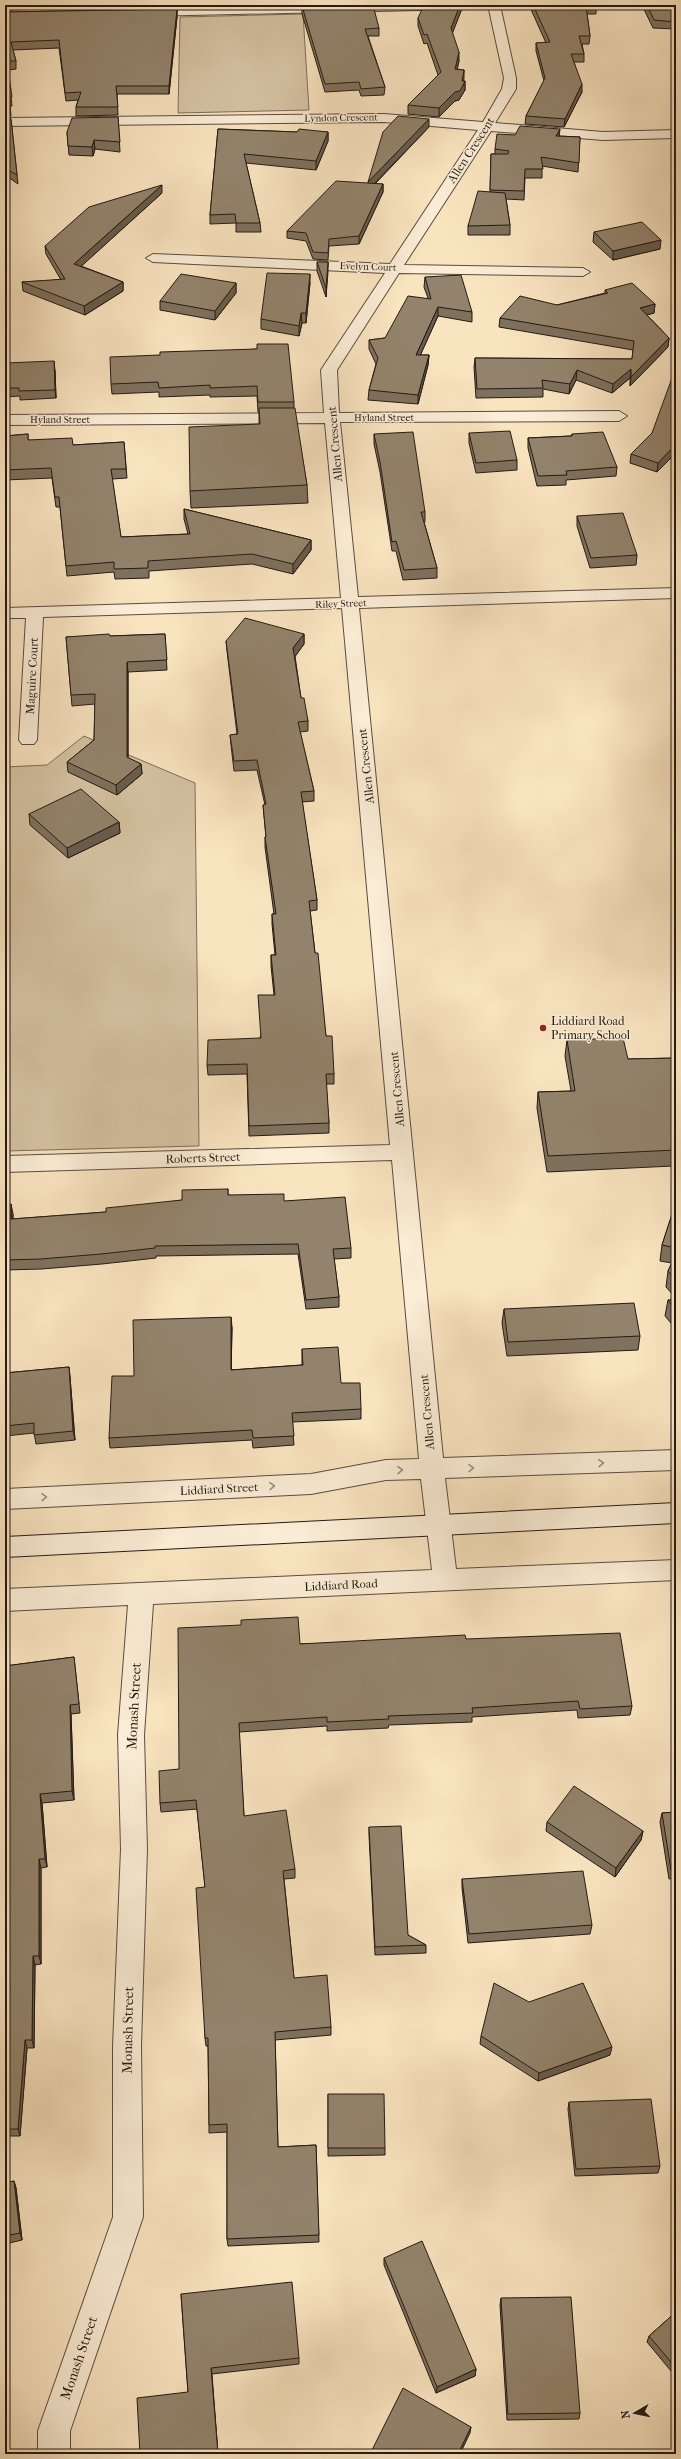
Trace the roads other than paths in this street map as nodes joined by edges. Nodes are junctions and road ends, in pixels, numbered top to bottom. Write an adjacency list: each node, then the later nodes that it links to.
1 (465, 5): 3 (street)
2 (494, 5): 5 (street, Allen Crescent)
3 (132, 12)
4 (5, 122): 5 (street, Lyndon Crescent)
5 (488, 126): 6 (street, Lyndon Crescent); 8 (street, Allen Crescent)
6 (676, 134)
7 (153, 258): 8 (street, Evelyn Court)
8 (395, 269): 9 (street, Evelyn Court); 11 (street, Allen Crescent)
9 (583, 272)
10 (619, 416): 11 (street, Hyland Street)
11 (332, 418): 12 (street, Hyland Street); 14 (street, Allen Crescent)
12 (5, 420)
13 (676, 593): 14 (street, Riley Street)
14 (350, 604): 15 (street, Riley Street); 18 (street, Allen Crescent)
15 (35, 612): 16 (street, Riley Street); 17 (street, Maguire Court)
16 (5, 613)
17 (28, 740)
18 (402, 1152): 19 (street, Roberts Street); 21 (street, Allen Crescent)
19 (5, 1164)
20 (676, 1460): 21 (street, one-way to 20)
21 (432, 1470): 22 (street, Liddiard Street, one-way to 21); 26 (street, Allen Crescent)
22 (5, 1499)
23 (676, 1513): 24 (street)
24 (638, 1516): 25 (street); 26 (street)
25 (676, 1519)
26 (439, 1526): 27 (street); 29 (street, Allen Crescent)
27 (5, 1547)
28 (676, 1570): 29 (street, Liddiard Road)
29 (445, 1580): 30 (street, Liddiard Road)
30 (141, 1595): 31 (street, Liddiard Road); 32 (street, Monash Street)
31 (5, 1600)
32 (54, 2454)

